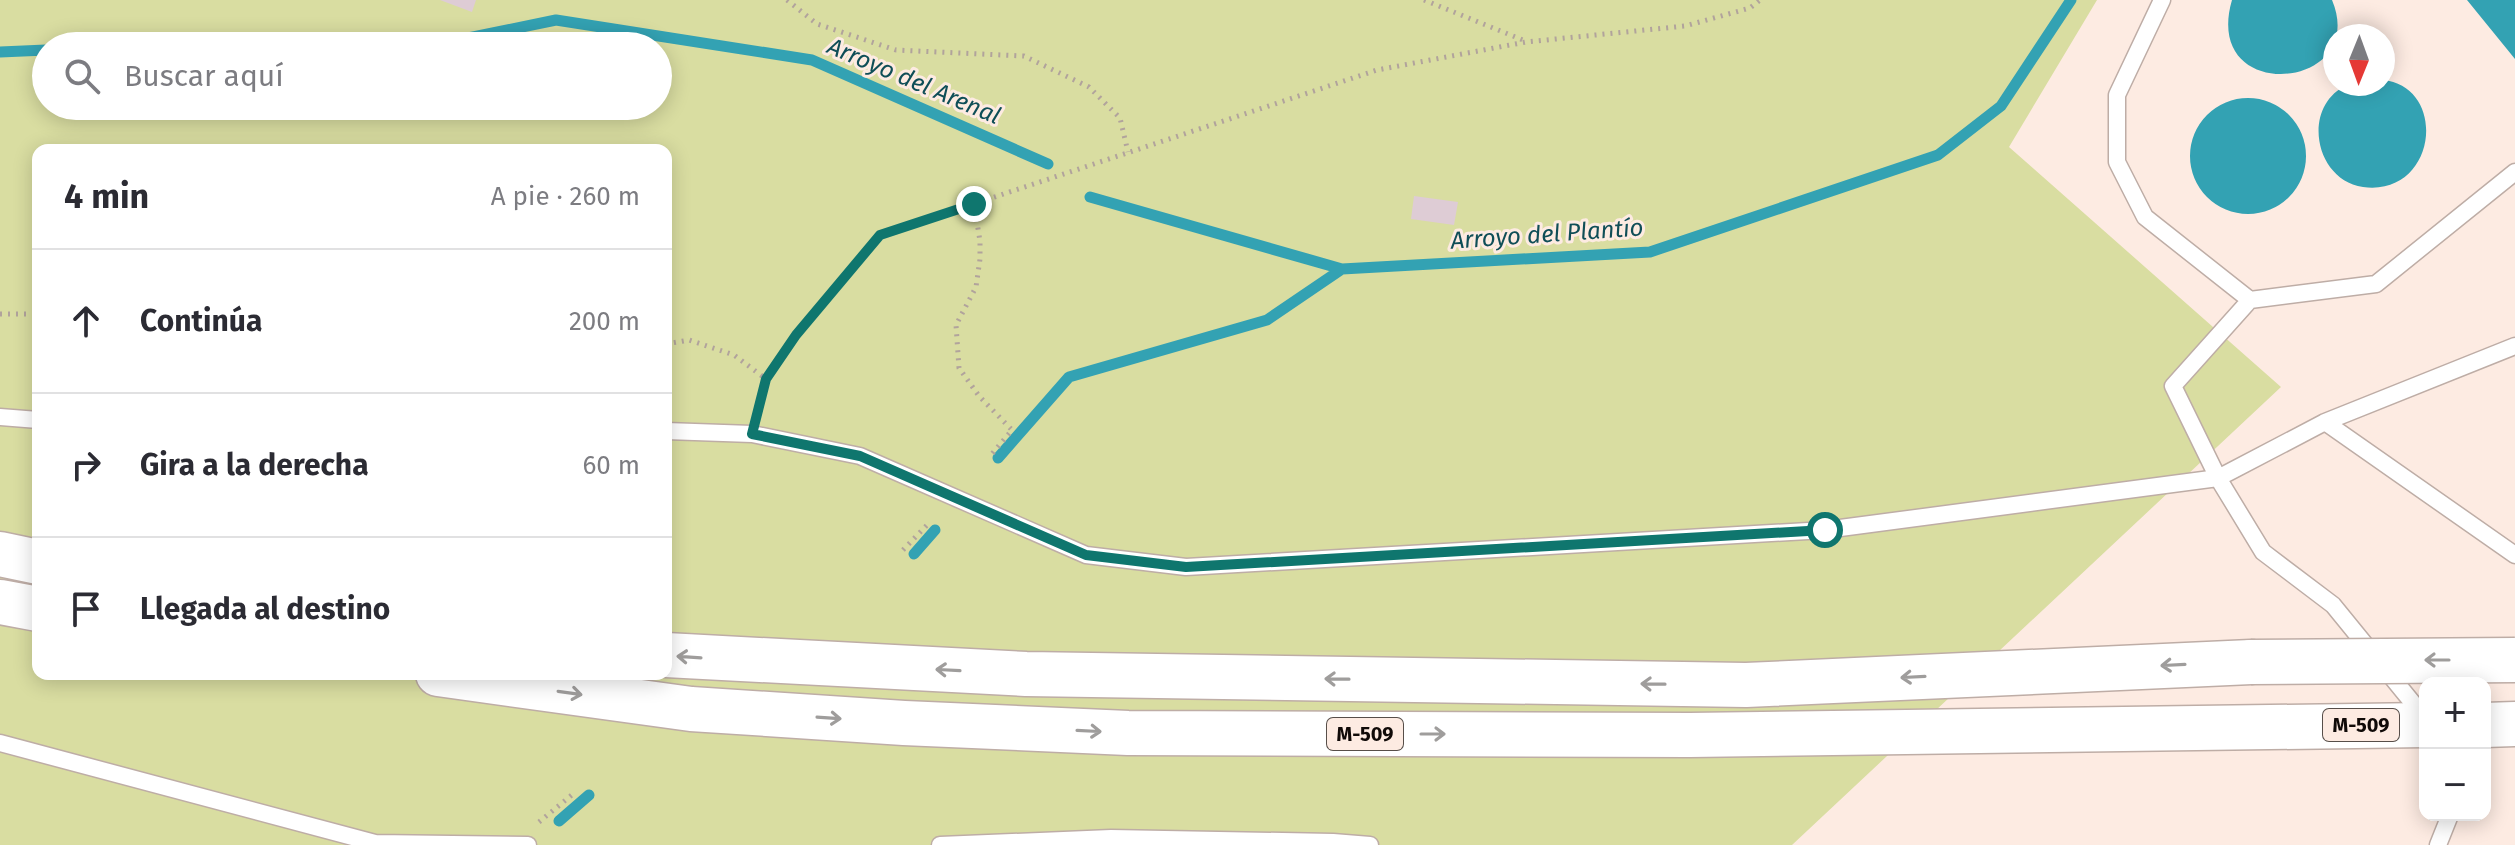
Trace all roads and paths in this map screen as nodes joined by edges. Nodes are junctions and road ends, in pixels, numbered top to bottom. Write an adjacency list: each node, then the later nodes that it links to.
1 (787, 0): 6 (path)
2 (1424, 0): 5 (path)
3 (1760, 0): 5 (path)
4 (2162, 0): 9 (lane)
5 (1526, 42): 6 (path)
6 (1128, 152): 8 (path)
7 (2515, 172): 9 (lane)
8 (974, 204): 14 (path); 20 (path)
9 (2250, 300): 21 (lane)
10 (0, 314): 11 (path)
11 (32, 314)
12 (672, 343): 14 (path)
13 (2515, 346): 17 (lane)
14 (766, 379): 19 (path)
15 (0, 417): 16 (lane)
16 (32, 420)
17 (2325, 422): 21 (lane); 25 (lane)
18 (672, 431): 19 (lane)
19 (752, 434): 21 (lane)
20 (991, 455)
21 (2218, 478): 32 (lane)
22 (927, 525): 23 (path)
23 (903, 550)
24 (0, 554): 26 (highway)
25 (2515, 555)
26 (32, 561)
27 (0, 602): 28 (highway)
28 (32, 608)
29 (672, 655): 30 (highway, one-way to 29, bridge)
30 (2515, 660)
31 (481, 680): 34 (highway, M-509, one-way to 34)
32 (2419, 711)
33 (2515, 724): 35 (highway)
34 (2419, 725)
35 (2491, 725)
36 (0, 743): 39 (lane)
37 (573, 794): 39 (path)
38 (2448, 821): 42 (lane)
39 (521, 844)
40 (940, 845): 41 (lane)
41 (1370, 845)
42 (2438, 845)

